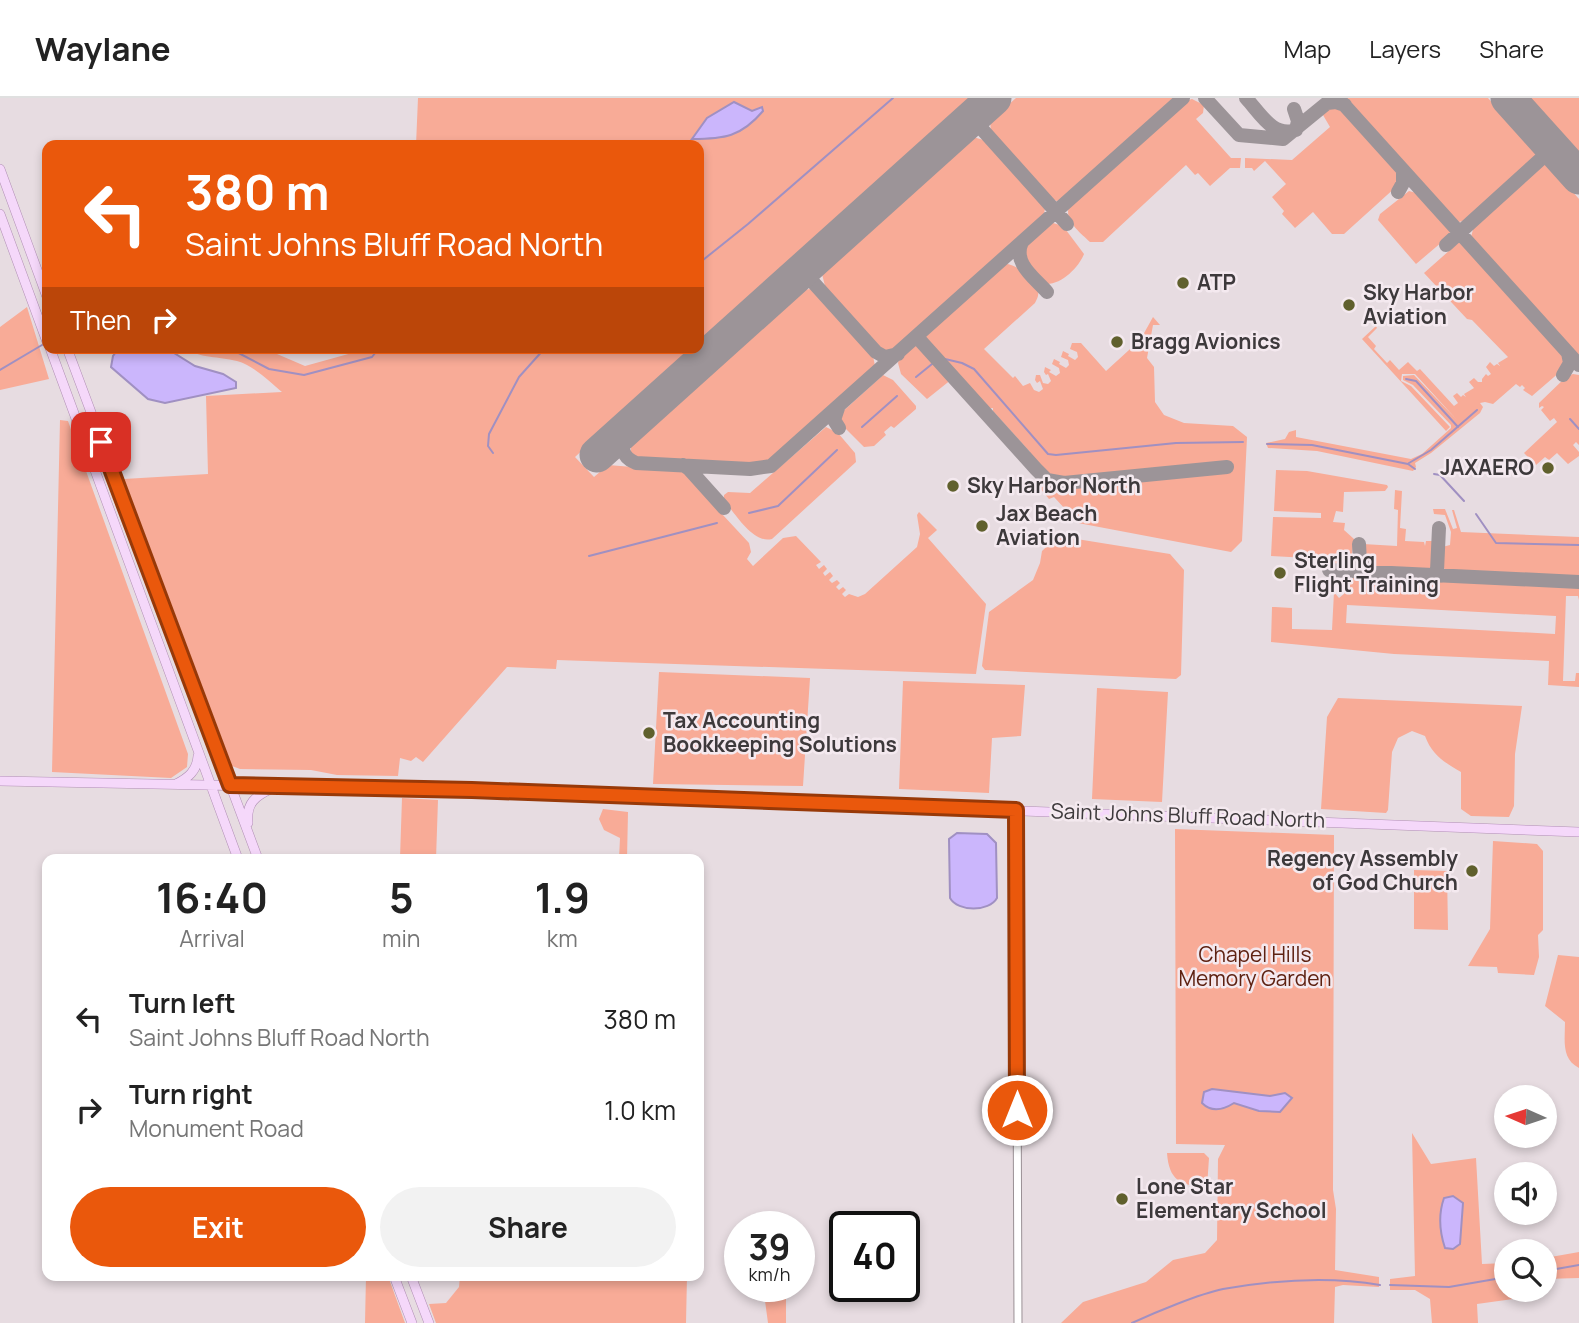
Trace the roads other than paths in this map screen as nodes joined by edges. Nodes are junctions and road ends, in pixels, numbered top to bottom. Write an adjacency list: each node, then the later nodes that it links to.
1 (0, 169): 3 (main road)
2 (0, 215): 4 (main road)
3 (42, 283)
4 (42, 328)
5 (52, 354): 8 (main road)
6 (68, 354): 7 (main road)
7 (117, 483): 8 (main road); 13 (main road)
8 (102, 488): 9 (main road)
9 (198, 751): 11 (main road); 12 (main road)
10 (0, 781): 11 (main road, Saint Johns Bluff Road North)
11 (175, 785): 12 (main road, Saint Johns Bluff Road North)
12 (211, 785): 13 (main road, Saint Johns Bluff Road North); 18 (main road)
13 (230, 785): 14 (main road, Saint Johns Bluff Road North); 16 (main road)
14 (278, 786): 15 (main road, Saint Johns Bluff Road North); 16 (main road)
15 (1016, 810): 17 (main road, Saint Johns Bluff Road North); 24 (street)
16 (248, 832): 19 (main road)
17 (1579, 832)
18 (236, 854)
19 (256, 854)
20 (396, 1281): 22 (main road)
21 (413, 1281): 23 (main road)
22 (412, 1323)
23 (429, 1323)
24 (1018, 1323)

